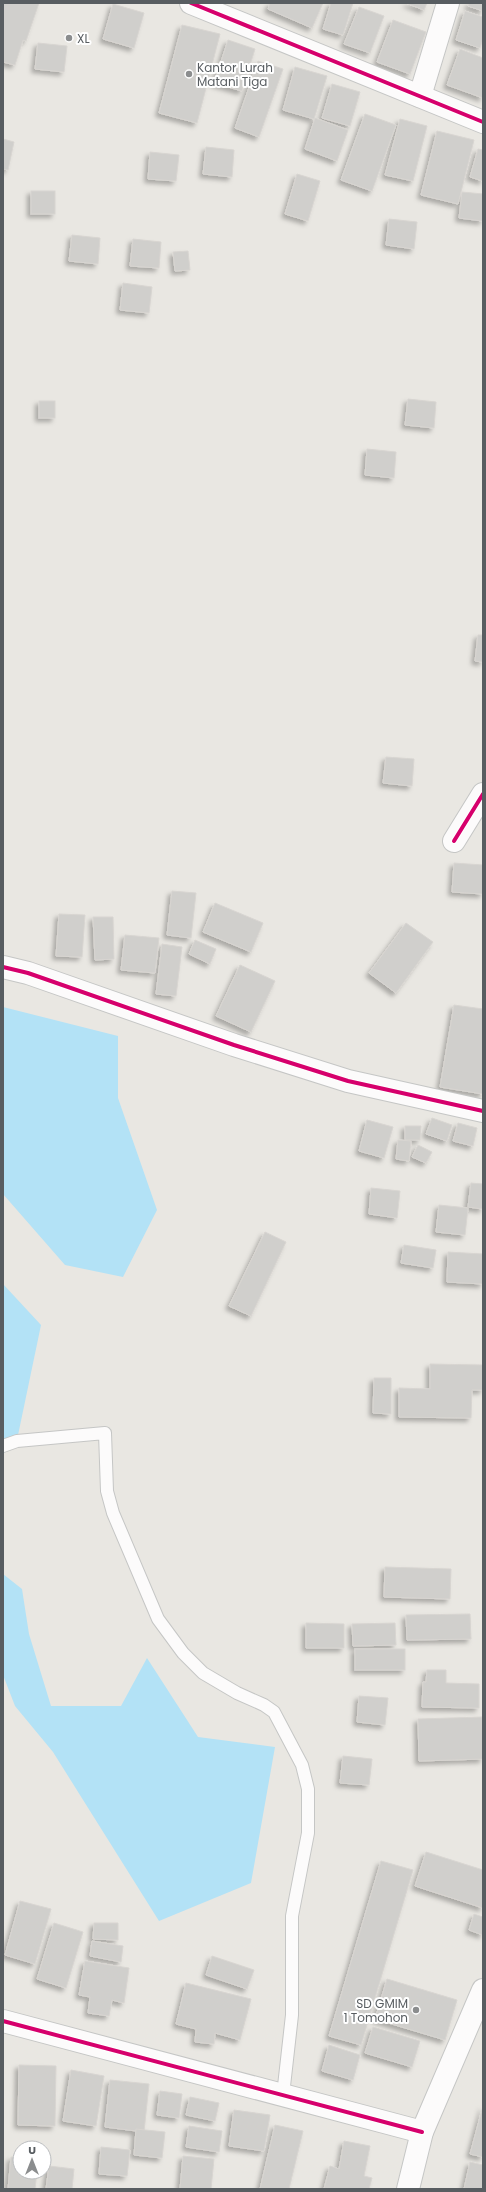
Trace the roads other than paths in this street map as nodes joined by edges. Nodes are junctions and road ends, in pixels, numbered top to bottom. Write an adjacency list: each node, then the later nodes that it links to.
1 (191, 3): 3 (street)
2 (448, 3): 3 (street)
3 (420, 96): 4 (street)
4 (483, 122)
5 (483, 794): 6 (street)
6 (454, 841)
7 (3, 967): 8 (street)
8 (483, 1111)
9 (3, 1446): 12 (lane)
10 (483, 1990): 13 (street)
11 (3, 2021): 12 (street)
12 (283, 2095): 13 (street)
13 (422, 2132): 14 (street)
14 (408, 2189)

